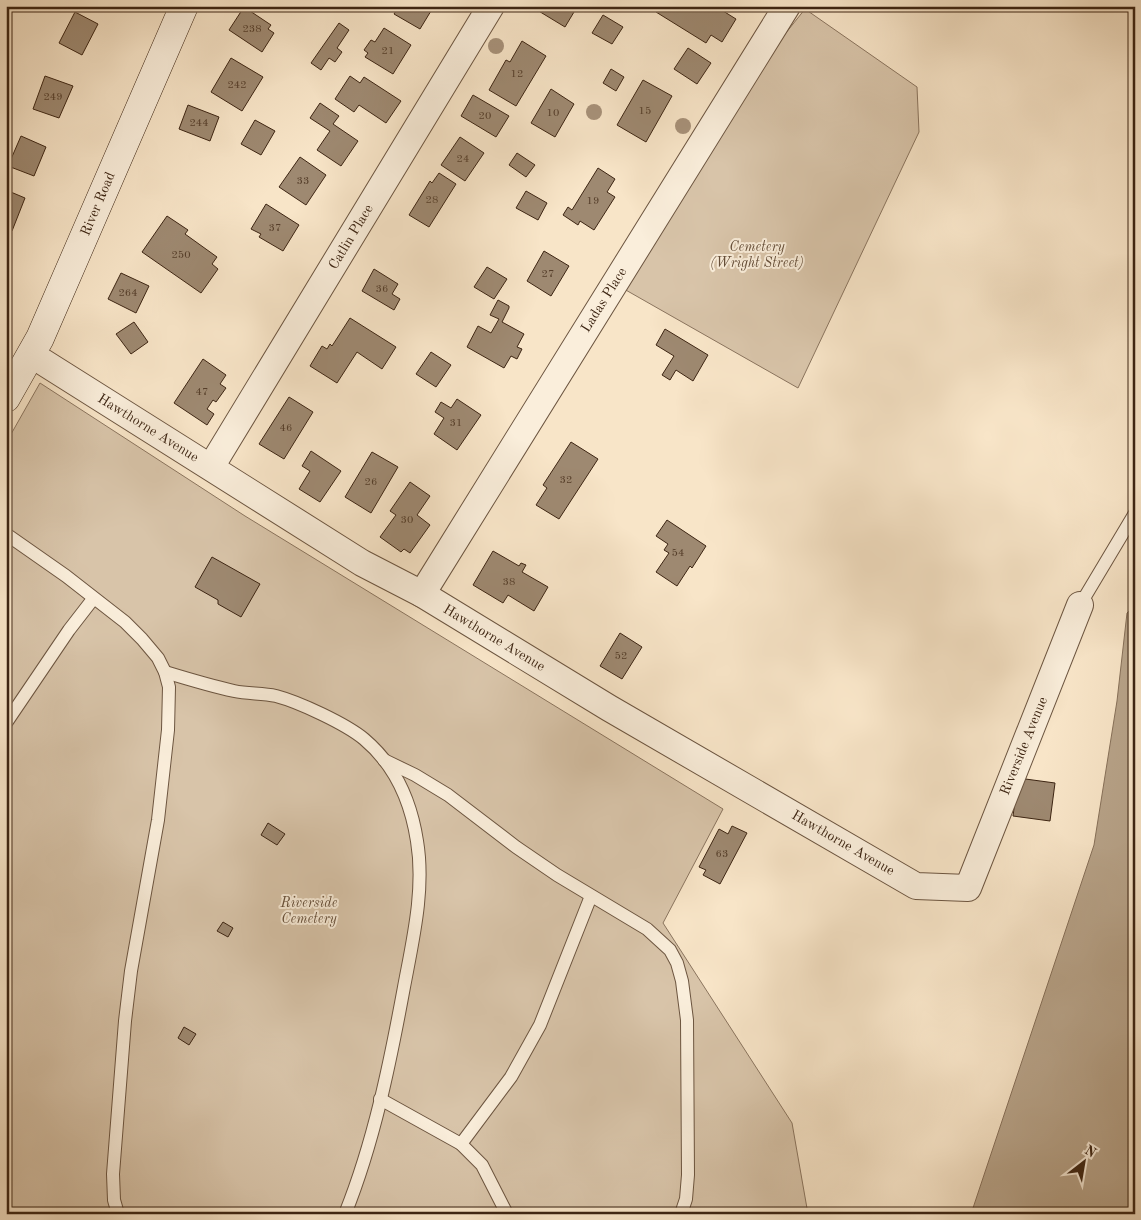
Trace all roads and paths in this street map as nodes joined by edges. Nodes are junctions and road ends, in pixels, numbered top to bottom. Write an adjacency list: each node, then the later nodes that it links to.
1 (184, 6): 4 (main road, River Road)
2 (491, 6): 6 (street, Catlin Place)
3 (787, 6): 9 (street, Ladas Place)
4 (32, 354): 5 (main road, River Road); 6 (street, Hawthorne Avenue)
5 (6, 398)
6 (210, 467): 9 (street, Hawthorne Avenue)
7 (1135, 514): 11 (lane)
8 (6, 534): 10 (lane)
9 (422, 594): 15 (street, Hawthorne Avenue)
10 (93, 599): 12 (lane); 13 (lane)
11 (1080, 605): 15 (street, Riverside Avenue)
12 (165, 672): 14 (lane); 19 (lane)
13 (6, 723)
14 (384, 760): 16 (lane); 17 (lane)
15 (968, 888)
16 (591, 896): 18 (lane); 22 (lane)
17 (380, 1100): 18 (lane); 20 (lane)
18 (460, 1144): 21 (lane)
19 (118, 1214)
20 (345, 1214)
21 (507, 1214)
22 (681, 1214)

